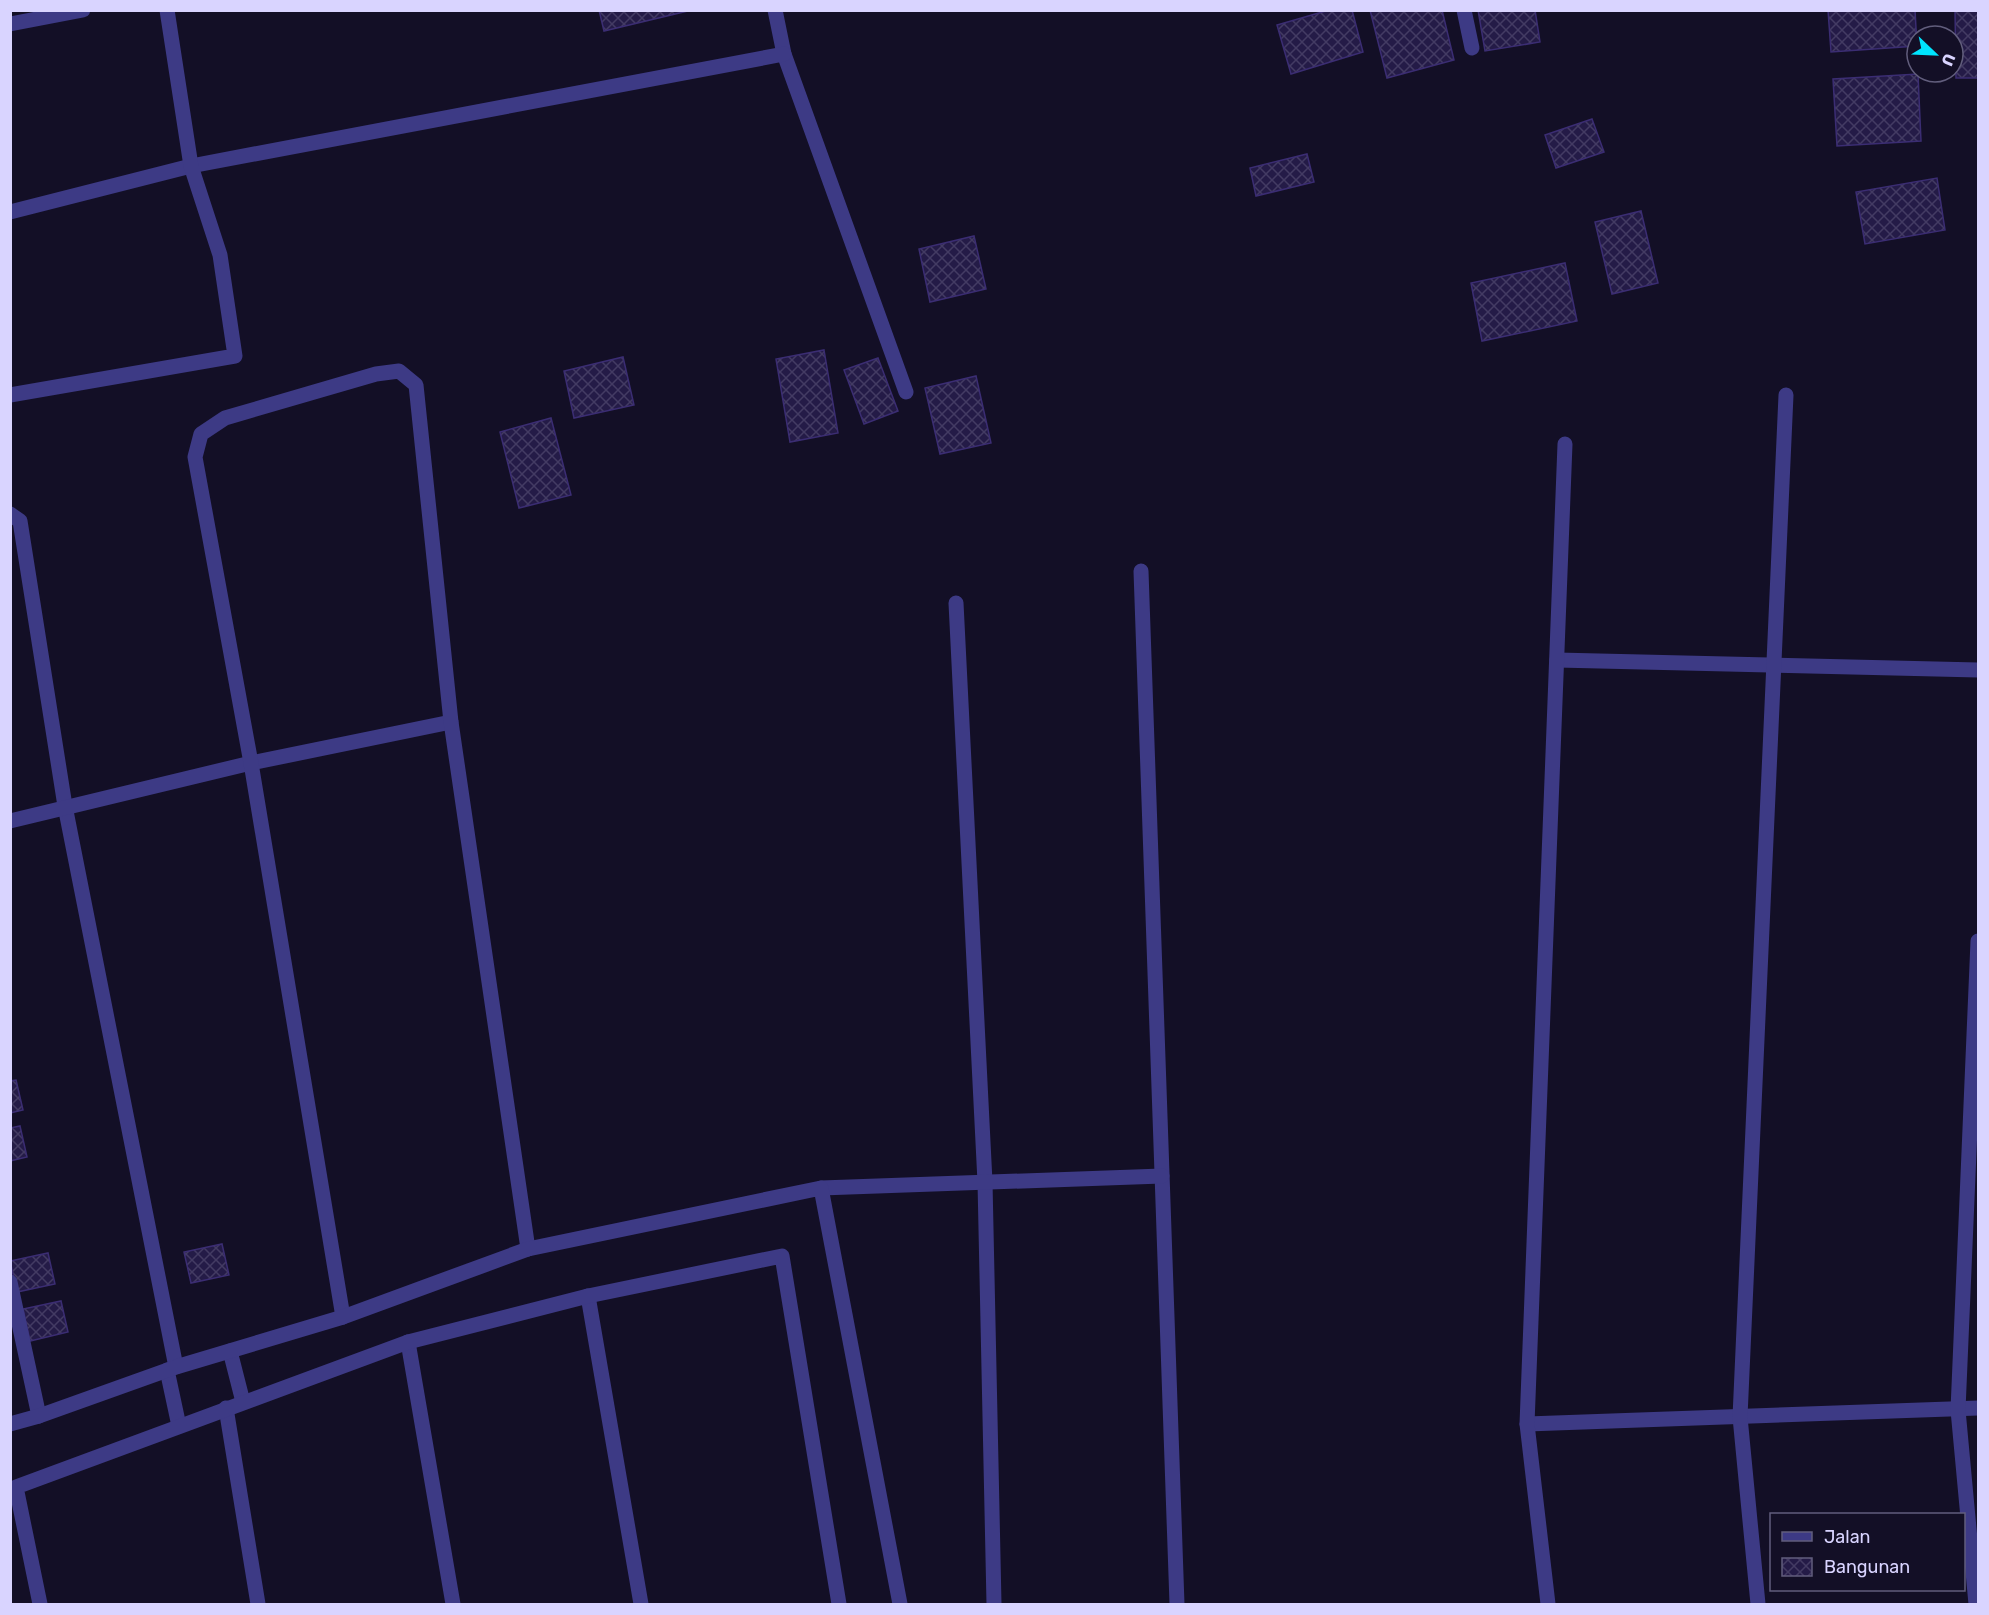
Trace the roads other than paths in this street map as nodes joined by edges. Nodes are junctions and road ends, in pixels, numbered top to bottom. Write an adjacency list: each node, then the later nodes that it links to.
1 (83, 10): 5 (street)
2 (167, 10): 8 (street)
3 (775, 10): 7 (street)
4 (1464, 10): 6 (street)
5 (10, 24)
6 (1472, 48)
7 (784, 54): 8 (street); 10 (street)
8 (191, 166): 9 (street); 11 (street)
9 (10, 212)
10 (906, 392)
11 (10, 395)
12 (1786, 395): 18 (street)
13 (1565, 444): 17 (street)
14 (10, 514): 22 (street)
15 (1141, 571): 25 (street)
16 (956, 603): 26 (street)
17 (1557, 660): 18 (street); 42 (street)
18 (1774, 665): 19 (street); 40 (street)
19 (1978, 670)
20 (451, 722): 21 (street); 21 (street); 28 (street)
21 (251, 763): 22 (street); 31 (street)
22 (65, 806): 23 (street); 34 (street)
23 (10, 821)
24 (1978, 941): 38 (street)
25 (1162, 1176): 26 (street); 51 (street)
26 (984, 1182): 27 (street); 50 (street)
27 (821, 1188): 28 (street); 49 (street)
28 (528, 1249): 31 (street)
29 (10, 1282): 39 (street)
30 (588, 1296): 32 (street); 47 (street); 48 (street)
31 (343, 1317): 33 (street)
32 (408, 1342): 35 (street); 46 (street)
33 (230, 1351): 34 (street); 35 (street)
34 (171, 1368): 39 (street); 43 (street)
35 (243, 1402): 36 (street)
36 (226, 1408): 43 (street); 45 (street)
37 (1978, 1408): 38 (street)
38 (1958, 1410): 40 (street); 54 (street)
39 (39, 1416): 41 (street)
40 (1740, 1417): 42 (street); 53 (street)
41 (10, 1424)
42 (1527, 1424): 52 (street)
43 (179, 1426): 44 (street)
44 (40, 1605)
45 (258, 1605)
46 (453, 1605)
47 (641, 1605)
48 (839, 1605)
49 (900, 1605)
50 (994, 1605)
51 (1178, 1605)
52 (1548, 1605)
53 (1758, 1605)
54 (1976, 1605)

